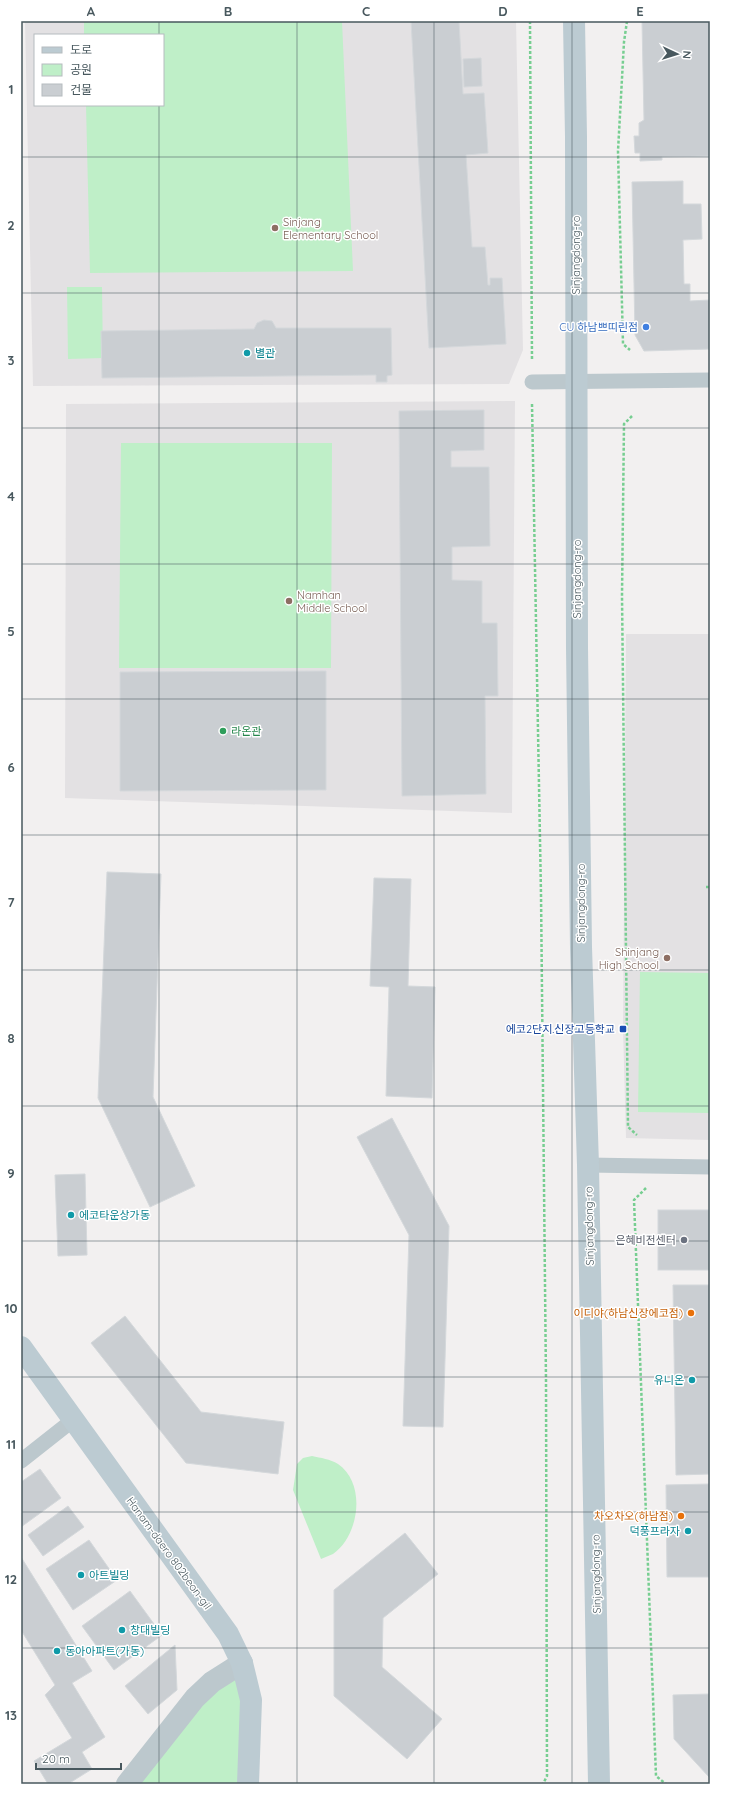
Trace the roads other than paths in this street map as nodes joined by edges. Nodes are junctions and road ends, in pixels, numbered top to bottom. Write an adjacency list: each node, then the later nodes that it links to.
1 (574, 21): 3 (main road, Sinjangdong-ro)
2 (710, 380): 3 (lane)
3 (576, 381): 4 (lane); 5 (main road, Sinjangdong-ro)
4 (532, 382)
5 (588, 1165): 6 (lane); 13 (main road, Sinjangdong-ro)
6 (710, 1167)
7 (21, 1347): 8 (main road, Hanam-daero 802beon-gil)
8 (74, 1420): 9 (lane); 10 (main road, Hanam-daero 802beon-gil)
9 (21, 1461)
10 (242, 1663): 11 (street); 12 (main road, Hanam-daero 802beon-gil)
11 (127, 1784)
12 (248, 1784)
13 (599, 1784)

